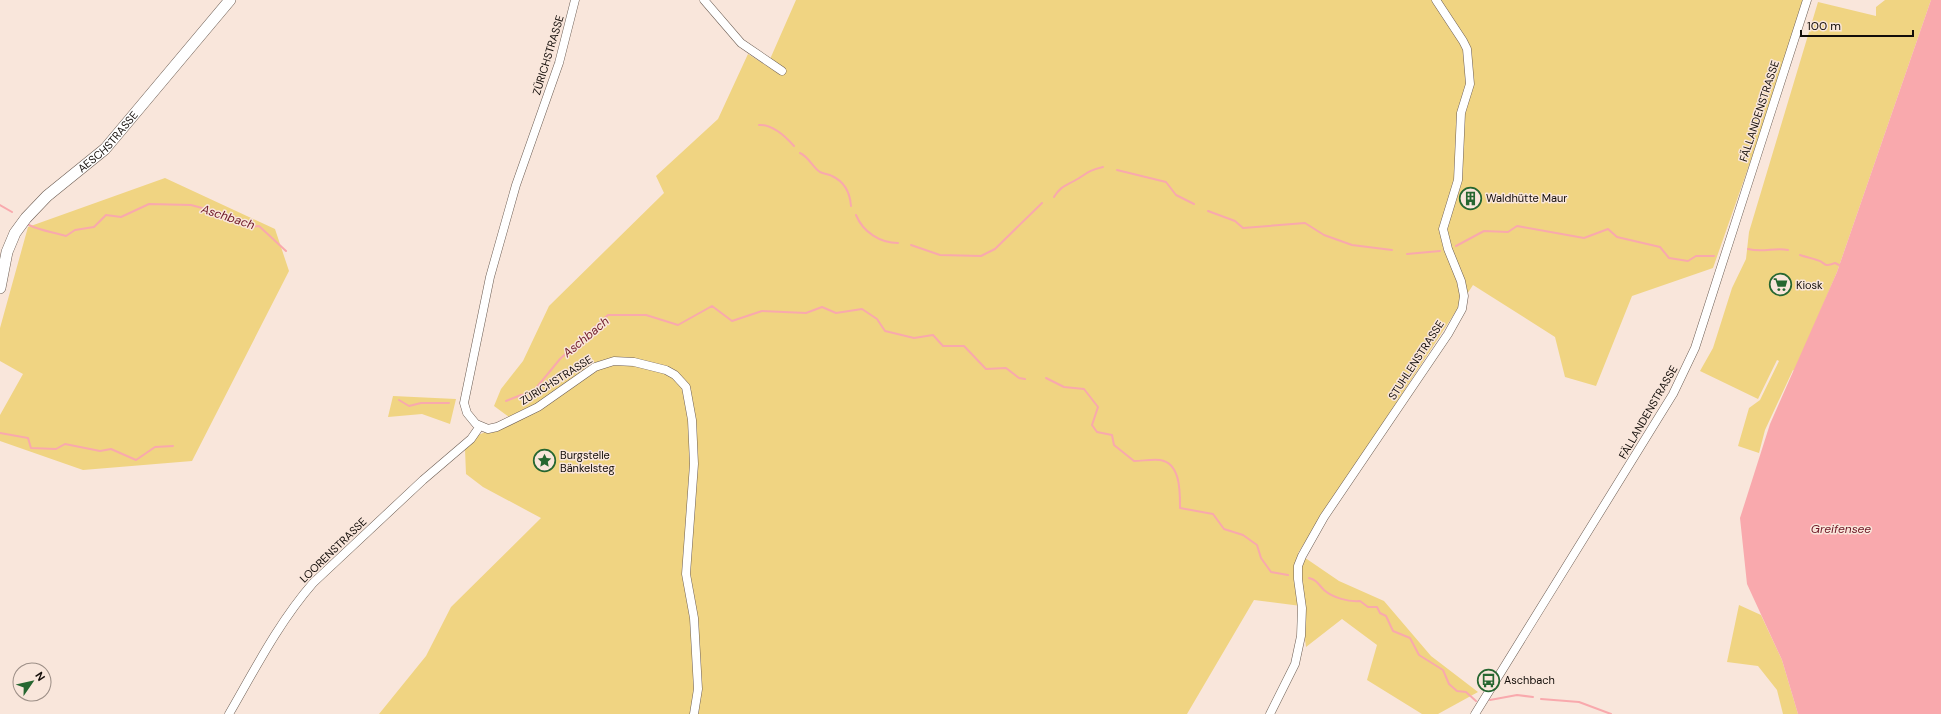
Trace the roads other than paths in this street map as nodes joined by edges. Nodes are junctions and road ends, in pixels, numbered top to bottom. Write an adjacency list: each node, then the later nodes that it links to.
1 (230, 0): 7 (main road, AESCHSTRASSE)
2 (574, 0): 8 (street, ZÜRICHSTRASSE)
3 (704, 0): 6 (street)
4 (1436, 0): 11 (street, STUHLENSTRASSE)
5 (1807, 0): 12 (street, FÄLLANDENSTRASSE)
6 (782, 71)
7 (0, 288)
8 (480, 426): 9 (street, LOORENSTRASSE); 10 (street, ZÜRICHSTRASSE)
9 (229, 714)
10 (694, 714)
11 (1270, 714)
12 (1475, 714)

